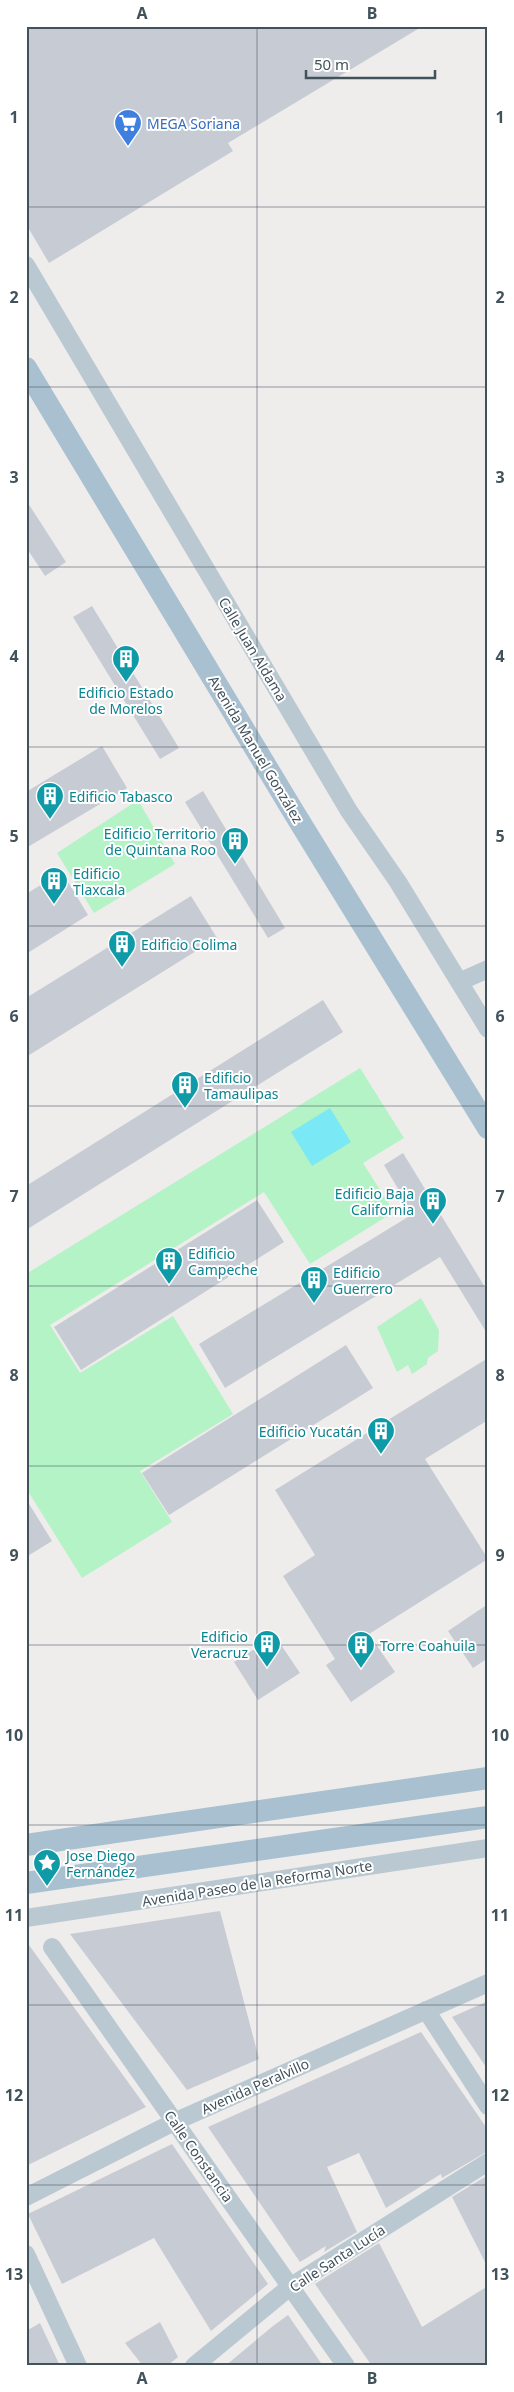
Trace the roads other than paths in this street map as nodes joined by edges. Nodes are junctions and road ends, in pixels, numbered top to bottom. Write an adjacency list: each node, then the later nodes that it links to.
1 (26, 265): 4 (street, Calle Juan Aldama)
2 (26, 368): 6 (main road, Avenida Manuel González)
3 (488, 968): 4 (street)
4 (459, 982): 5 (street, Calle Juan Aldama)
5 (488, 1029)
6 (488, 1128)
7 (488, 1778): 9 (main road)
8 (488, 1817): 11 (main road)
9 (26, 1845)
10 (488, 1848): 12 (street, Avenida Paseo de la Reforma Norte)
11 (26, 1883)
12 (26, 1918)
13 (52, 1947): 17 (street, Calle Constancia)
14 (488, 1983): 15 (street, Avenida Peralvillo)
15 (426, 2010): 16 (street); 17 (street, Avenida Peralvillo)
16 (488, 2106)
17 (174, 2122): 19 (street, Avenida Peralvillo); 21 (street, Calle Constancia)
18 (488, 2162): 21 (street, Calle Santa Lucía)
19 (26, 2197)
20 (26, 2254): 22 (street)
21 (291, 2286): 23 (street, Calle Santa Lucía); 24 (street, Calle Constancia)
22 (78, 2366)
23 (194, 2366)
24 (346, 2366)

